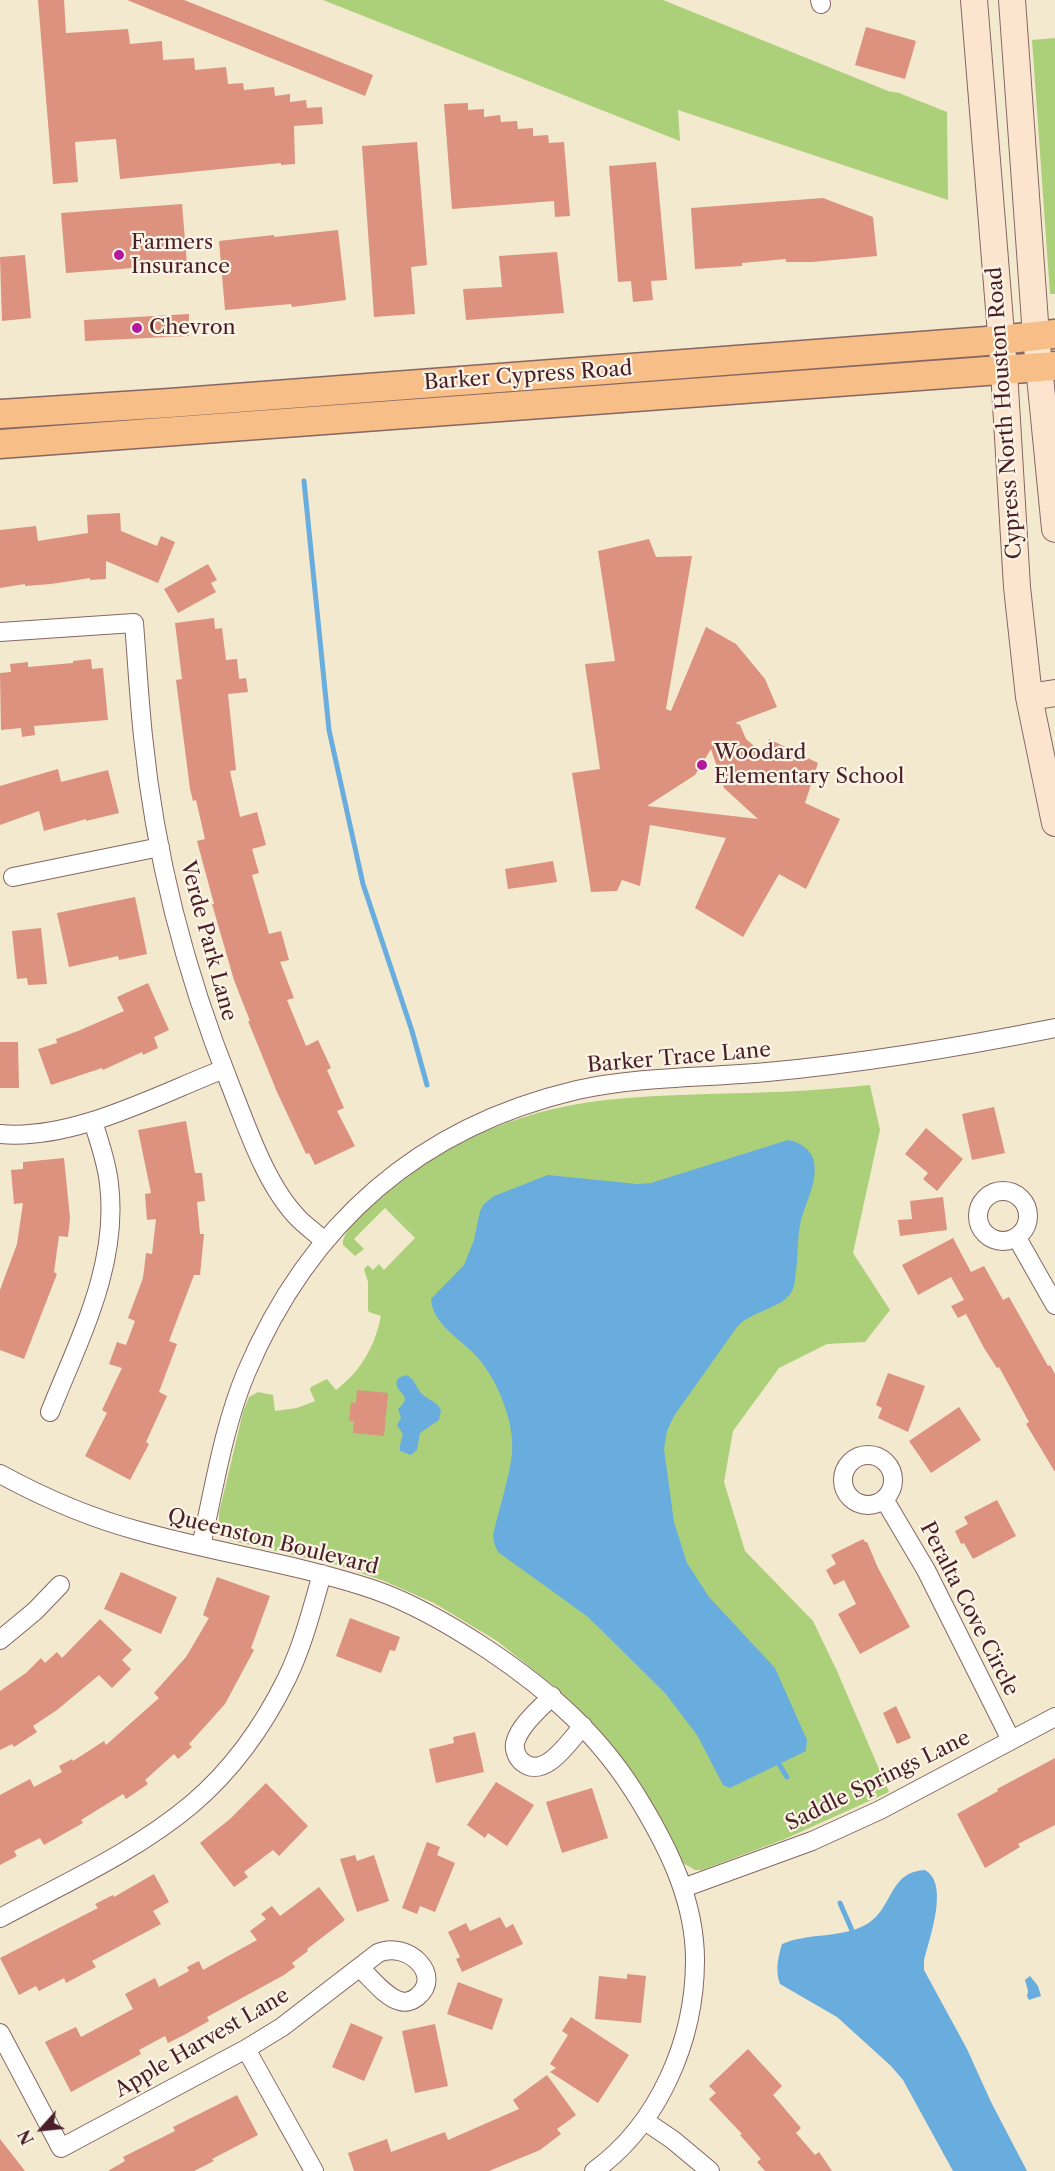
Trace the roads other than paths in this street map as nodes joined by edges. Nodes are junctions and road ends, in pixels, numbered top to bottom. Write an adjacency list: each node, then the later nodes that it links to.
1 (974, 0): 3 (main road, Cypress North Houston Road)
2 (1012, 0): 4 (main road, Cypress North Houston Road)
3 (977, 26): 4 (main road); 6 (main road, Cypress North Houston Road)
4 (1014, 26): 5 (main road, Cypress North Houston Road)
5 (1045, 335): 6 (main road, Barker Cypress Road); 8 (main road, Cypress North Houston Road)
6 (1000, 340): 7 (main road, Barker Cypress Road); 9 (main road, Cypress North Houston Road)
7 (644, 367): 10 (main road); 11 (main road, Barker Cypress Road)
8 (1047, 367): 9 (main road, Barker Cypress Road); 15 (main road, Cypress North Houston Road)
9 (1004, 371): 10 (main road, Barker Cypress Road); 18 (main road, Cypress North Houston Road)
10 (648, 397): 13 (main road, Barker Cypress Road)
11 (170, 403): 12 (main road, Barker Cypress Road); 13 (main road)
12 (0, 414)
13 (172, 432): 14 (main road, Barker Cypress Road)
14 (0, 444)
15 (1055, 529)
16 (0, 632): 20 (street, Verde Park Lane)
17 (1055, 693): 18 (main road)
18 (1029, 697): 19 (main road, Cypress North Houston Road)
19 (1055, 823)
20 (160, 847): 21 (street); 23 (street, Verde Park Lane)
21 (13, 877)
22 (1055, 1028): 27 (street, Barker Trace Lane)
23 (224, 1069): 24 (street); 27 (street, Verde Park Lane)
24 (93, 1121): 25 (street); 29 (street)
25 (0, 1134)
26 (1017, 1238): 28 (street)
27 (323, 1240): 32 (street, Barker Trace Lane)
28 (1055, 1305)
29 (50, 1412)
30 (0, 1474): 32 (street, Queenston Boulevard)
31 (884, 1499): 39 (street, Peralta Cove Circle)
32 (201, 1546): 33 (street, Queenston Boulevard)
33 (322, 1574): 36 (street, Queenston Boulevard); 41 (street)
34 (60, 1585): 35 (street)
35 (0, 1640)
36 (552, 1696): 38 (street, Queenston Boulevard); 38 (street)
37 (1055, 1717): 39 (street, Saddle Springs Lane)
38 (583, 1726): 40 (street, Queenston Boulevard)
39 (1011, 1740): 40 (street, Saddle Springs Lane)
40 (683, 1888): 45 (street, Queenston Boulevard)
41 (0, 1918)
42 (360, 1968): 44 (street, Apple Harvest Lane)
43 (0, 2033): 44 (street, Apple Harvest Lane)
44 (246, 2049): 46 (street)
45 (645, 2121): 47 (street, Queenston Boulevard); 48 (street)
46 (314, 2171)
47 (594, 2171)
48 (710, 2171)

